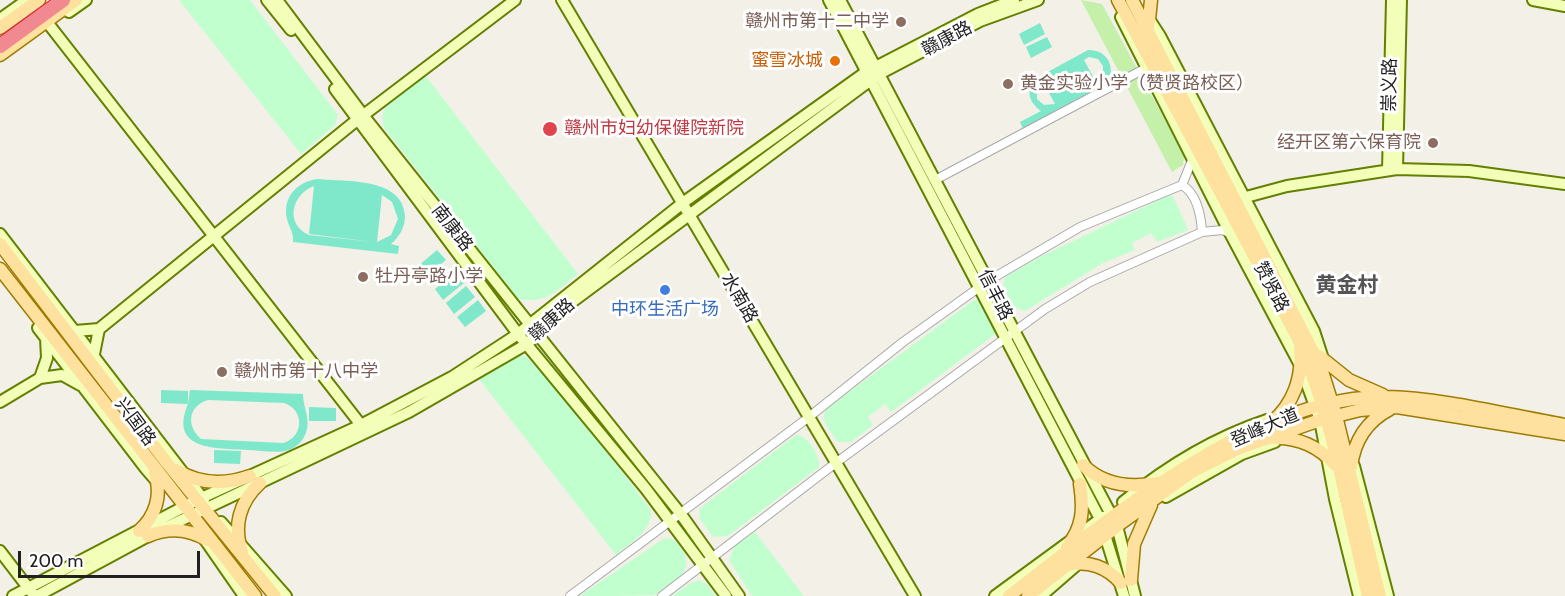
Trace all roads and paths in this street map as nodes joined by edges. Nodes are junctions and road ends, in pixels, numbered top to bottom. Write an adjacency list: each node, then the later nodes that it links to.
1 (27, 0): 24 (main road)
2 (39, 0): 26 (main road)
3 (49, 0): 27 (highway)
4 (63, 0): 29 (highway)
5 (76, 0): 25 (main road)
6 (86, 0): 25 (main road)
7 (267, 0): 34 (main road, 南康路)
8 (277, 0): 34 (main road, 南康路)
9 (515, 0): 34 (main road)
10 (562, 0): 41 (main road, 水南路)
11 (829, 0): 33 (main road, 信丰路)
12 (840, 0): 33 (main road, 信丰路)
13 (1014, 0): 33 (main road, 赣康路)
14 (1038, 0): 33 (main road, 赣康路)
15 (1132, 0): 28 (main road, 赞贤路)
16 (1138, 0): 23 (main road)
17 (1150, 0): 23 (main road)
18 (1392, 0): 36 (main road, 崇义路)
19 (1401, 0): 36 (main road, 崇义路)
20 (1533, 0): 22 (main road)
21 (1114, 2): 32 (main road); 58 (main road, 赞贤路)
22 (1565, 6)
23 (1147, 16): 28 (main road); 40 (main road)
24 (0, 20)
25 (48, 24): 30 (main road); 31 (main road); 46 (main road)
26 (0, 28)
27 (0, 36)
28 (1150, 36): 58 (main road, 赞贤路)
29 (0, 46)
30 (0, 55)
31 (0, 61)
32 (1146, 68): 35 (main road); 37 (street)
33 (873, 73): 37 (main road, 信丰路); 41 (main road, 赣康路); 42 (main road, 赣康路); 50 (main road, 信丰路)
34 (360, 118): 46 (main road); 51 (main road, 南康路); 54 (main road, 南康路)
35 (1193, 158): 39 (street); 45 (main road)
36 (1393, 170): 38 (main road); 40 (main road)
37 (935, 180): 50 (main road, 信丰路)
38 (1565, 184)
39 (1182, 185): 43 (street); 50 (street)
40 (1246, 197): 61 (main road)
41 (684, 202): 42 (main road, 水南路); 51 (main road, 赣康路)
42 (690, 212): 55 (main road, 赣康路); 69 (main road, 水南路)
43 (1202, 232): 45 (street); 56 (street)
44 (0, 234): 53 (main road)
45 (1230, 234): 62 (main road)
46 (214, 236): 52 (main road); 70 (main road)
47 (0, 244): 79 (main road, 兴国路)
48 (0, 269): 80 (main road, 兴国路)
49 (0, 277): 57 (main road)
50 (984, 284): 56 (main road, 信丰路); 69 (street)
51 (528, 324): 54 (main road, 赣康路); 55 (main road, 南康路)
52 (99, 329): 53 (main road); 60 (main road)
53 (75, 331): 60 (main road)
54 (518, 334): 59 (main road, 南康路); 70 (main road, 赣康路)
55 (535, 334): 59 (main road, 赣康路); 94 (main road, 南康路)
56 (1010, 335): 77 (street); 81 (main road, 信丰路); 87 (main road, 信丰路)
57 (46, 338): 63 (main road); 64 (main road)
58 (1303, 339): 61 (main road); 62 (main road); 67 (main road, 赞贤路)
59 (527, 344): 83 (main road, 赣康路); 95 (main road, 南康路)
60 (94, 354): 82 (main road)
61 (1324, 361): 66 (main road); 67 (main road)
62 (1300, 365): 67 (main road); 68 (main road)
63 (40, 378): 64 (main road); 65 (main road)
64 (84, 387): 84 (main road)
65 (0, 402)
66 (1396, 402): 67 (main road, 登峰大道); 72 (main road, 登峰大道); 73 (main road, 登峰大道); 76 (main road)
67 (1328, 411): 71 (main road, 登峰大道); 75 (main road, 登峰大道); 76 (main road); 78 (main road, 赞贤路); 86 (main road, 赞贤路)
68 (1279, 416): 71 (main road); 88 (main road)
69 (808, 417): 77 (main road, 水南路); 94 (street)
70 (361, 425): 83 (main road, 赣康路)
71 (1269, 425): 85 (main road, 登峰大道)
72 (1565, 425)
73 (1565, 434)
74 (1284, 438): 75 (main road); 78 (main road); 92 (main road)
75 (1258, 441): 89 (main road, 登峰大道)
76 (1352, 461): 86 (main road); 127 (main road)
77 (837, 462): 104 (street); 117 (main road, 水南路)
78 (1332, 462): 124 (main road); 125 (main road, 赞贤路)
79 (167, 463): 82 (main road); 90 (main road, 兴国路)
80 (151, 464): 84 (main road); 93 (main road, 兴国路)
81 (1083, 465): 88 (main road); 96 (main road, 信丰路)
82 (188, 476): 83 (main road); 90 (main road)
83 (255, 480): 90 (main road, 赣康路); 91 (main road, 赣康路); 100 (main road)
84 (157, 481): 93 (main road); 97 (main road)
85 (1162, 482): 88 (main road); 96 (main road, 登峰大道)
86 (1352, 483): 126 (main road, 赞贤路)
87 (1080, 484): 96 (main road, 信丰路); 98 (main road)
88 (1144, 485): 96 (main road)
89 (1157, 496): 92 (main road); 96 (main road, 登峰大道)
90 (200, 499): 91 (main road, 兴国路); 93 (main road, 赣康路)
91 (207, 509): 93 (main road, 赣康路); 100 (main road); 103 (main road, 兴国路)
92 (1148, 510): 96 (main road); 106 (main road)
93 (186, 512): 97 (main road, 赣康路); 99 (main road); 102 (main road, 兴国路)
94 (680, 513): 95 (street); 104 (main road, 南康路)
95 (670, 521): 104 (main road, 南康路); 113 (street)
96 (1109, 526): 98 (main road); 105 (main road, 登峰大道); 106 (main road, 信丰路)
97 (144, 533): 99 (main road); 107 (main road, 赣康路)
98 (1074, 537): 105 (main road); 118 (main road)
99 (204, 538): 102 (main road); 109 (main road)
100 (239, 541): 103 (main road); 112 (main road)
101 (0, 551): 107 (main road)
102 (222, 553): 110 (main road, 兴国路)
103 (246, 559): 111 (main road, 兴国路)
104 (708, 561): 114 (street); 115 (main road, 南康路); 116 (main road, 南康路)
105 (1069, 561): 106 (main road); 119 (main road, 登峰大道); 120 (main road, 登峰大道); 121 (main road)
106 (1126, 582): 122 (main road, 信丰路); 123 (main road, 信丰路)
107 (34, 593): 108 (main road, 赣康路)
108 (13, 596)
109 (244, 596)
110 (255, 596)
111 (275, 596)
112 (286, 596)
113 (570, 596)
114 (662, 596)
115 (726, 596)
116 (739, 596)
117 (915, 596)
118 (995, 596)
119 (1009, 596)
120 (1028, 596)
121 (1041, 596)
122 (1124, 596)
123 (1135, 596)
124 (1359, 596)
125 (1368, 596)
126 (1380, 596)
127 (1388, 596)

